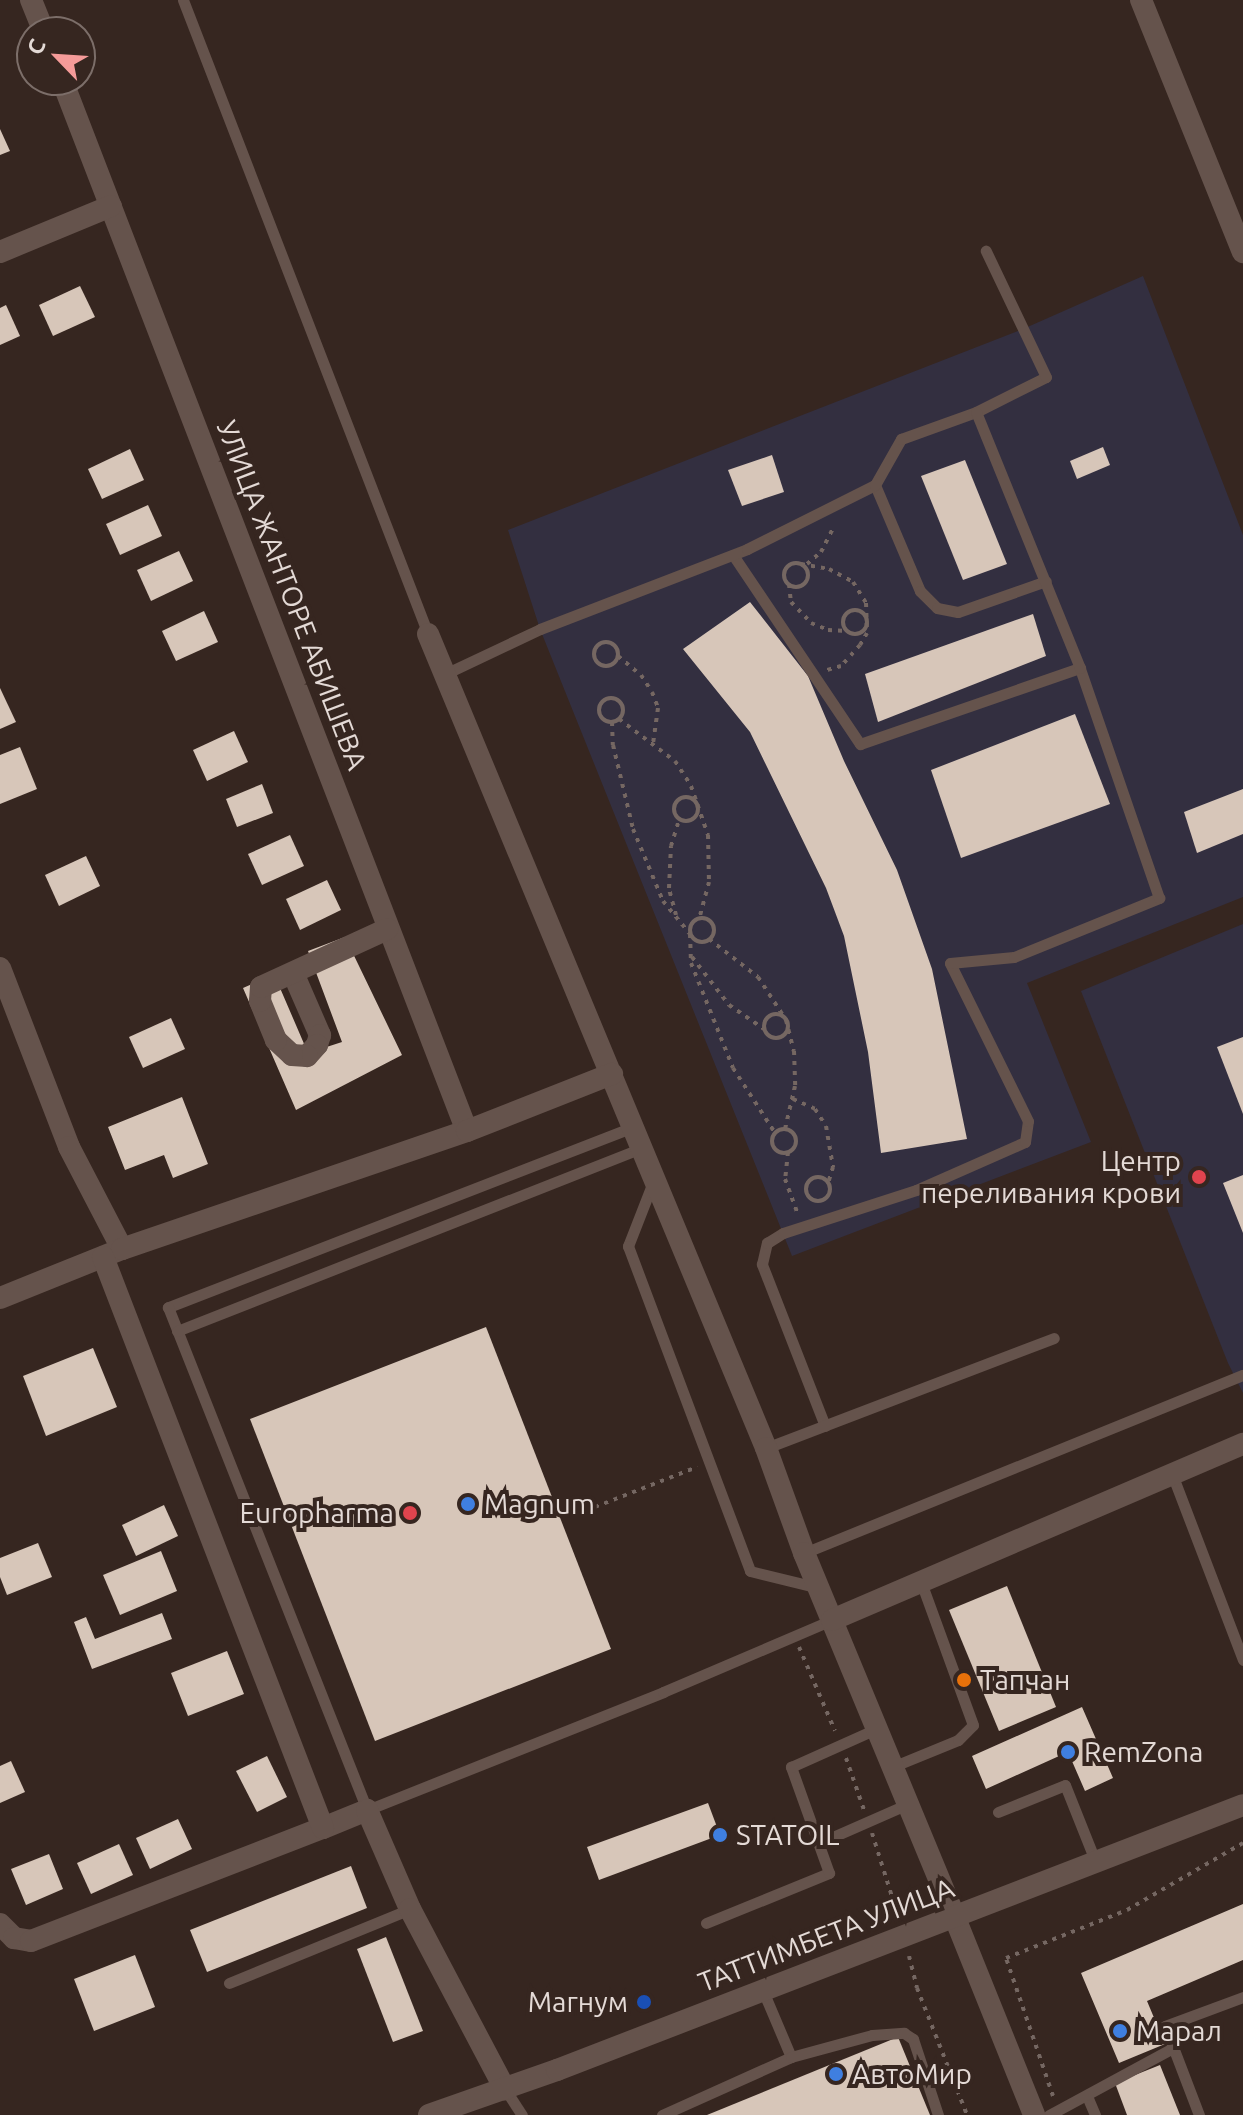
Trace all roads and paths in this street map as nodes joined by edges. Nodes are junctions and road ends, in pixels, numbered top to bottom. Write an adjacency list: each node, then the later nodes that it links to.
1 (183, 0): 17 (lane)
2 (1141, 0): 7 (street)
3 (68, 96): 4 (street, УЛИЦА ЖАНТОРЕ АБИШЕВА)
4 (111, 206): 6 (street); 29 (street, УЛИЦА ЖАНТОРЕ АБИШЕВА)
5 (986, 251): 8 (lane)
6 (0, 252)
7 (1243, 252)
8 (976, 412): 9 (lane); 13 (lane)
9 (875, 485): 11 (lane); 13 (lane)
10 (833, 528): 12 (path)
11 (733, 555): 19 (lane); 21 (lane)
12 (804, 564): 14 (path); 14 (path); 15 (path)
13 (1046, 581): 19 (lane)
14 (789, 584): 16 (path)
15 (866, 620): 16 (path); 16 (path); 20 (path)
16 (847, 631)
17 (428, 634): 21 (street)
18 (618, 656): 18 (path); 24 (path)
19 (1080, 668): 52 (lane)
20 (827, 670)
21 (445, 674): 37 (street)
22 (619, 719): 23 (path); 23 (path); 24 (path)
23 (612, 722): 27 (path)
24 (653, 744): 25 (path)
25 (696, 803): 26 (path); 26 (path); 28 (path)
26 (679, 819): 27 (path)
27 (677, 917): 30 (path)
28 (699, 919): 30 (path); 31 (path)
29 (387, 929): 34 (street); 40 (street, УЛИЦА ЖАНТОРЕ АБИШЕВА)
30 (690, 934): 31 (path); 32 (path)
31 (709, 939): 35 (path)
32 (691, 955): 36 (path); 41 (path)
33 (0, 968): 47 (street)
34 (293, 973)
35 (786, 1020): 36 (path); 36 (path); 38 (path)
36 (764, 1029)
37 (612, 1074): 40 (street); 42 (street)
38 (793, 1099): 39 (path); 45 (path)
39 (785, 1129): 41 (path); 43 (path)
40 (467, 1131): 47 (street)
41 (775, 1133): 43 (path)
42 (637, 1137): 44 (street); 49 (lane); 49 (lane)
43 (788, 1152): 46 (path)
44 (655, 1178): 54 (street); 60 (lane)
45 (828, 1183): 45 (path)
46 (797, 1212)
47 (112, 1253): 48 (street); 72 (street)
48 (0, 1298)
49 (177, 1331): 69 (lane)
50 (1054, 1338): 52 (lane)
51 (1243, 1375): 58 (lane)
52 (825, 1426): 54 (lane)
53 (1243, 1444): 56 (street)
54 (766, 1448): 58 (street)
55 (678, 1473): 57 (path)
56 (1171, 1473): 59 (street); 63 (lane)
57 (595, 1507)
58 (804, 1553): 60 (street)
59 (921, 1582): 61 (street); 66 (lane)
60 (820, 1588): 61 (street)
61 (832, 1620): 62 (lane); 64 (street)
62 (794, 1635): 65 (path); 69 (lane)
63 (1243, 1660)
64 (876, 1729): 65 (lane); 66 (street)
65 (841, 1745): 71 (path); 73 (lane)
66 (892, 1767): 67 (street)
67 (908, 1804): 71 (lane); 77 (street)
68 (1243, 1805): 75 (street, ТАТТИМБЕТА УЛИЦА)
69 (367, 1810): 72 (street); 76 (street)
70 (998, 1812): 75 (lane)
71 (869, 1822): 73 (lane); 80 (path)
72 (323, 1828): 79 (street)
73 (819, 1843): 78 (lane)
74 (1243, 1843): 88 (path)
75 (1096, 1863): 77 (street, ТАТТИМБЕТА УЛИЦА)
76 (410, 1909): 81 (lane); 86 (street)
77 (955, 1918): 80 (street, ТАТТИМБЕТА УЛИЦА); 94 (street)
78 (706, 1923)
79 (0, 1924)
80 (904, 1937): 82 (street, ТАТТИМБЕТА УЛИЦА); 93 (path)
81 (229, 1983)
82 (763, 1991): 85 (lane); 86 (street, ТАТТИМБЕТА УЛИЦА)
83 (1243, 1997): 84 (lane)
84 (1173, 2048): 87 (lane); 96 (lane)
85 (791, 2057): 91 (lane); 92 (lane)
86 (505, 2089): 89 (street, ТАТТИМБЕТА УЛИЦА); 90 (lane)
87 (1087, 2096): 88 (lane); 95 (lane)
88 (1054, 2113)
89 (429, 2115)
90 (522, 2115)
91 (662, 2115)
92 (938, 2115)
93 (967, 2115)
94 (1034, 2115)
95 (1095, 2115)
96 (1199, 2115)

